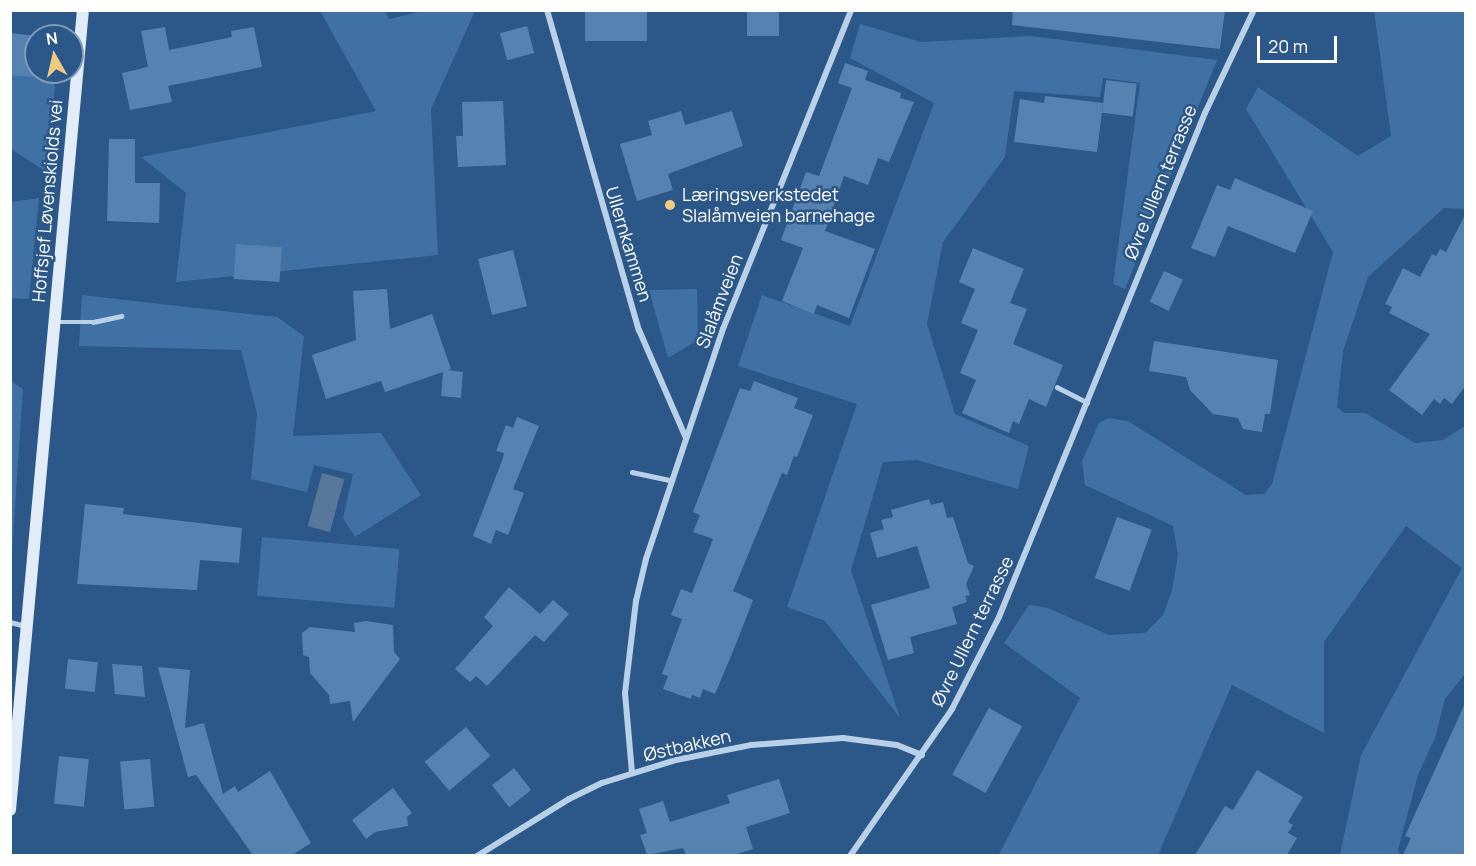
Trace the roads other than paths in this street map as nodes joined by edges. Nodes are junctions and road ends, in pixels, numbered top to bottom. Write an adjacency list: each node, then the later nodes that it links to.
1 (83, 10): 6 (street, Hoffsjef Løvenskiolds vei)
2 (547, 10): 9 (street, Ullernkammen)
3 (851, 10): 9 (street, Slalåmveien)
4 (1254, 10): 8 (street, Øvre Ullern terrasse)
5 (121, 316): 6 (lane, Hoffsjef Løvenskiolds vei)
6 (54, 322): 13 (street, Hoffsjef Løvenskiolds vei)
7 (1057, 387): 8 (lane)
8 (1087, 402): 14 (street, Øvre Ullern terrasse)
9 (685, 436): 11 (street)
10 (632, 472): 11 (lane)
11 (670, 480): 15 (street)
12 (10, 622): 13 (lane)
13 (28, 626): 16 (street, Hoffsjef Løvenskiolds vei)
14 (922, 755): 15 (street, Østbakken); 18 (street, Øvre Ullern terrasse)
15 (632, 773): 17 (street, Østbakken)
16 (10, 810)
17 (477, 855)
18 (850, 855)

